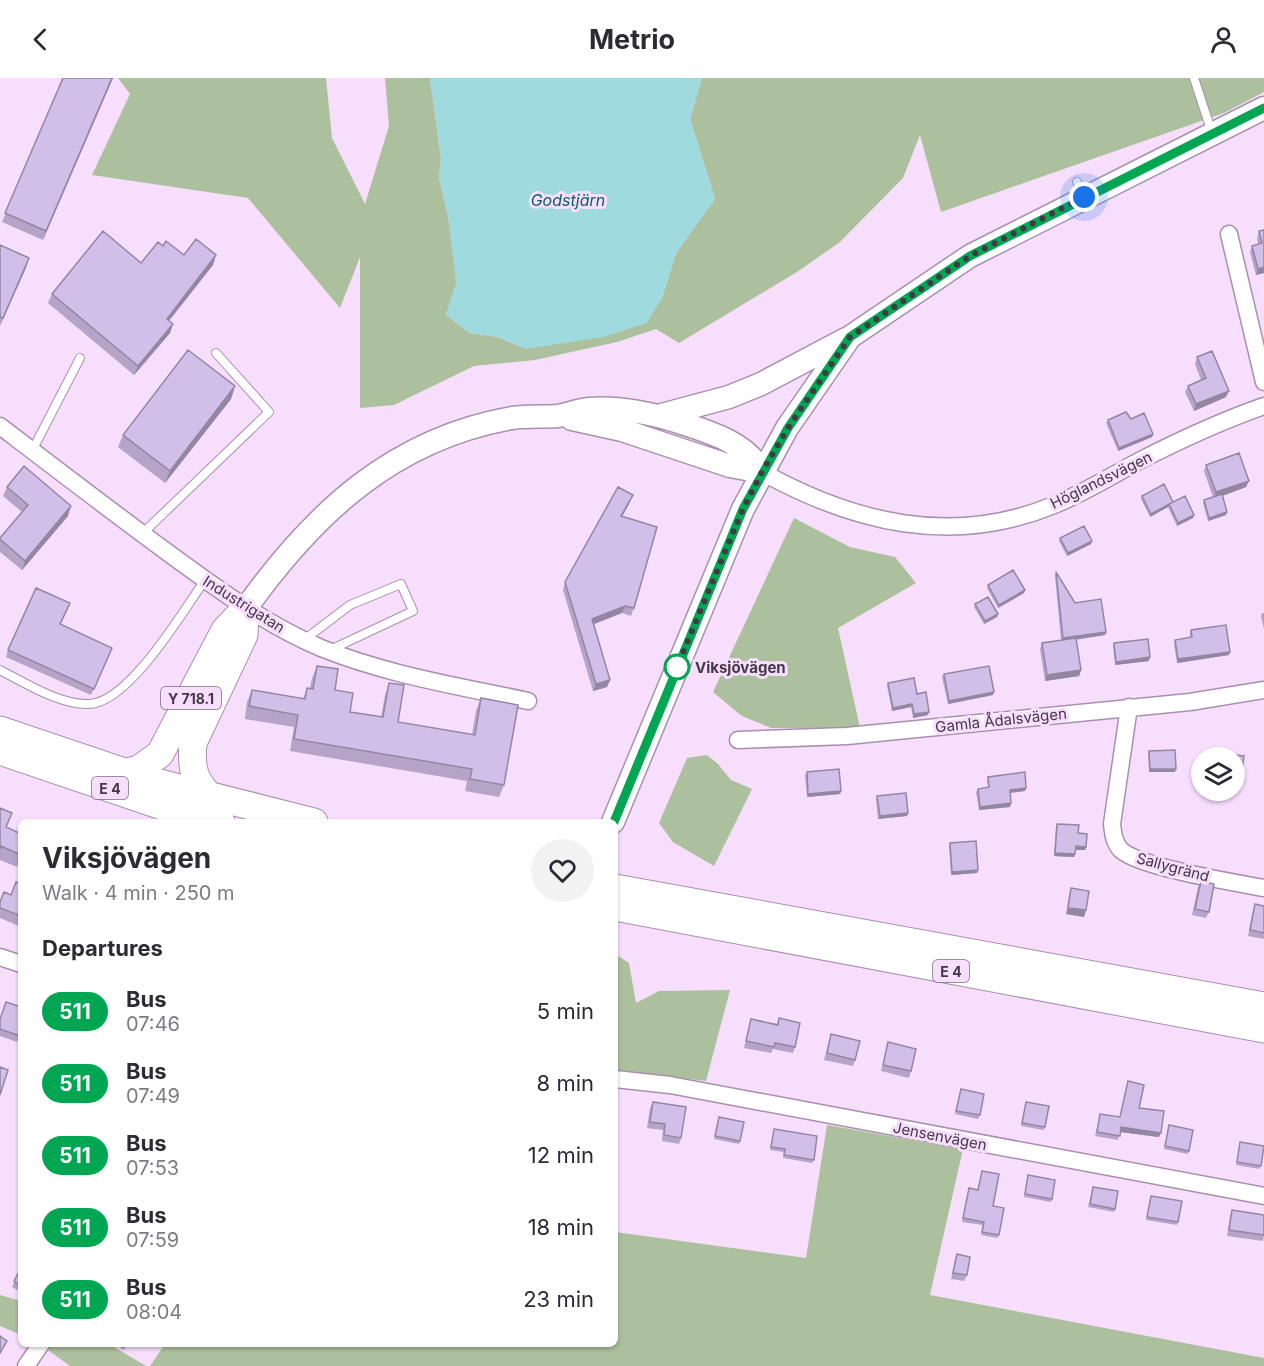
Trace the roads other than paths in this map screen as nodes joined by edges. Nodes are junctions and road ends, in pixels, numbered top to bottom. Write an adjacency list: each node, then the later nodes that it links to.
1 (1194, 78): 3 (lane)
2 (1264, 108): 3 (main road)
3 (1212, 134): 5 (main road)
4 (1229, 234): 8 (street)
5 (850, 337): 11 (main road); 14 (main road)
6 (216, 353): 15 (lane)
7 (80, 358): 13 (lane)
8 (1264, 382)
9 (1264, 404): 14 (street, Höglandsvägen)
10 (559, 416): 11 (main road, Y 718.1); 14 (main road, Y 718.1); 17 (main road, Y 718.1)
11 (658, 416): 14 (main road, Y 718.1)
12 (0, 426): 13 (street, Industrigatan)
13 (32, 451): 15 (street, Industrigatan)
14 (762, 472): 32 (main road)
15 (142, 534): 16 (street, Industrigatan)
16 (206, 580): 17 (street, Industrigatan); 20 (lane)
17 (246, 608): 18 (street, Industrigatan); 27 (highway, Y 718.1); 28 (highway, Y 718.1)
18 (304, 640): 19 (street, Industrigatan); 19 (lane)
19 (330, 651): 22 (street, Industrigatan)
20 (0, 670)
21 (1264, 690): 23 (street, Gamla Ådalsvägen)
22 (528, 701)
23 (1129, 707): 25 (street, Gamla Ådalsvägen); 33 (street, Sallygränd)
24 (0, 730): 27 (highway, E 4)
25 (738, 740)
26 (0, 751): 27 (highway, E 4)
27 (121, 782): 28 (highway, E 4); 29 (highway); 30 (highway, E 4)
28 (210, 796): 31 (highway, E 4)
29 (140, 819)
30 (213, 819)
31 (302, 819)
32 (615, 819)
33 (1264, 888)
34 (618, 891): 35 (highway, E 4)
35 (633, 904): 38 (highway, E 4); 39 (highway, E 4)
36 (1, 959): 37 (street)
37 (18, 963)
38 (1264, 1006)
39 (1264, 1029)
40 (618, 1080): 41 (street, Jensenvägen)
41 (1264, 1196)
42 (39, 1347): 43 (street)
43 (26, 1366)

